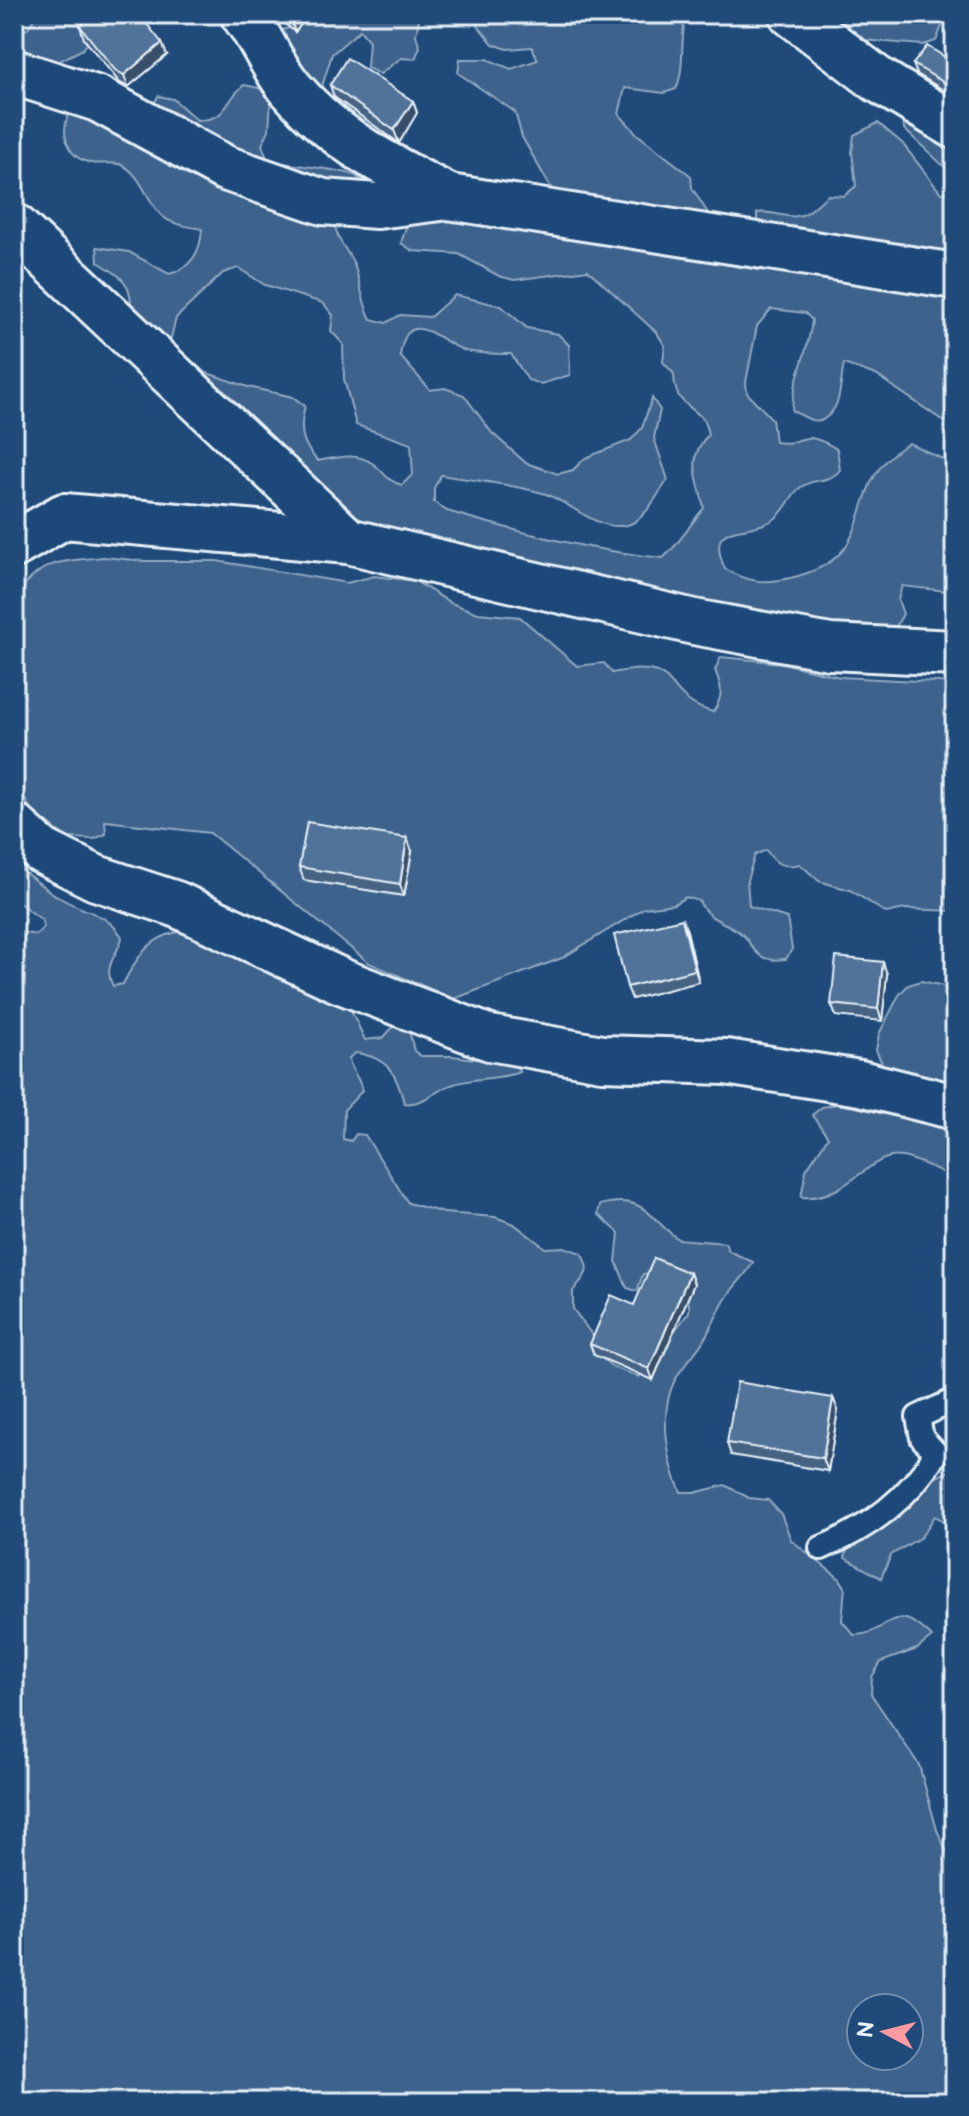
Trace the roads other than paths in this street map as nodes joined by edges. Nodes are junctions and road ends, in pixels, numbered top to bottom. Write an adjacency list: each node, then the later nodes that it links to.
1 (243, 14): 5 (street)
2 (792, 14): 4 (street)
3 (14, 72): 5 (street)
4 (955, 126)
5 (449, 197): 7 (street)
6 (14, 226): 8 (street)
7 (955, 276)
8 (348, 541): 9 (street); 10 (street)
9 (14, 545)
10 (955, 653)
11 (14, 826): 12 (street)
12 (955, 1107)
13 (955, 1400): 14 (lane)
14 (821, 1548)

